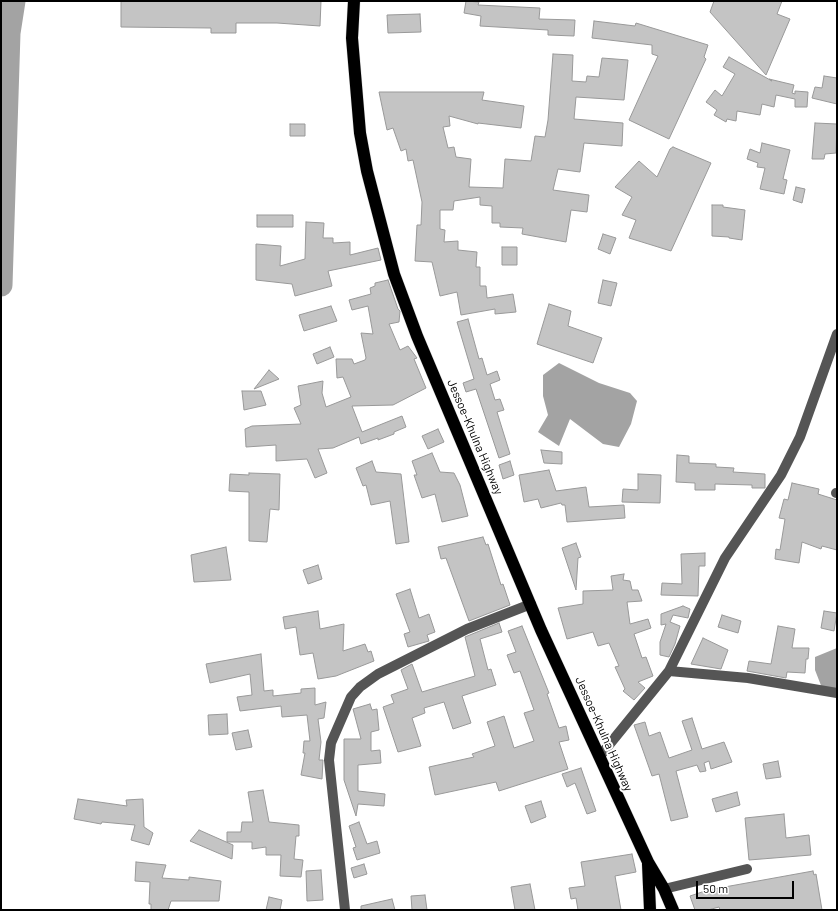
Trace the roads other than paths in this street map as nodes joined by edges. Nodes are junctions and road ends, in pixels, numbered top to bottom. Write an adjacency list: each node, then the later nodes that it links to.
1 (354, 1): 3 (highway, Jessoe-Khulna Highway)
2 (837, 334): 4 (street)
3 (531, 604): 6 (highway, Jessoe-Khulna Highway); 10 (street)
4 (669, 671): 5 (street); 6 (street)
5 (837, 693)
6 (600, 756): 7 (highway, Jessoe-Khulna Highway)
7 (648, 862): 9 (highway, Jessoe-Khulna Highway); 11 (highway)
8 (747, 869): 9 (street)
9 (664, 889): 12 (highway, Jessoe-Khulna Highway)
10 (345, 910)
11 (650, 910)
12 (673, 910)

